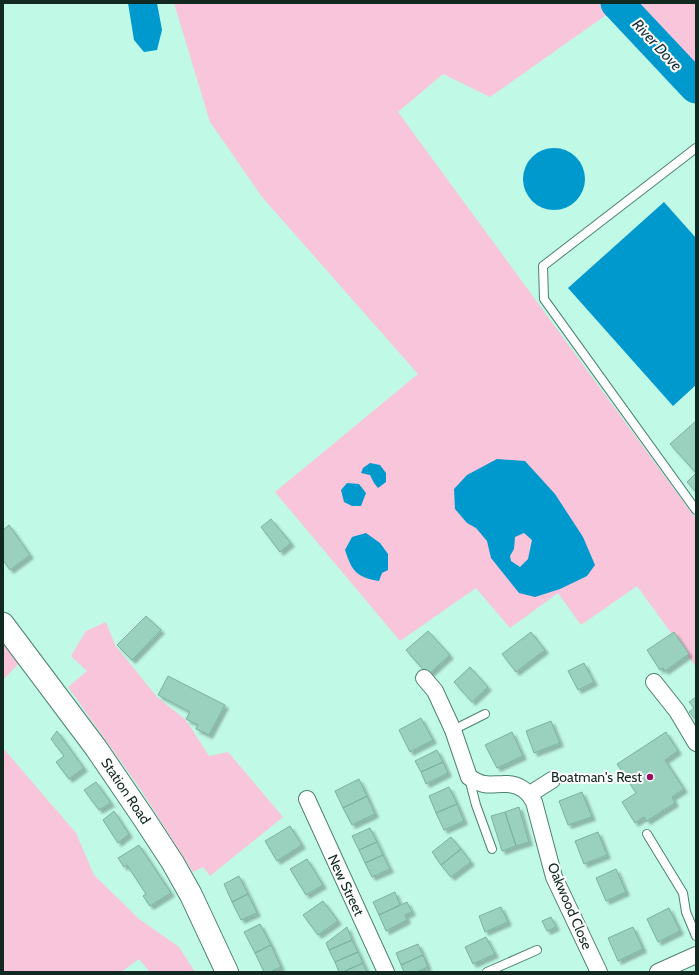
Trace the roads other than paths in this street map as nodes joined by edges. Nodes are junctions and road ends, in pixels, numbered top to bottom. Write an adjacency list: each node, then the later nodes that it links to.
1 (696, 148): 2 (lane)
2 (696, 510)
3 (3, 624): 18 (street, Station Road)
4 (424, 678): 7 (street)
5 (654, 682): 8 (street)
6 (484, 714): 7 (lane)
7 (453, 730): 9 (street)
8 (696, 744)
9 (469, 778): 11 (street); 14 (lane)
10 (552, 780): 11 (street)
11 (530, 794): 21 (street, Oakwood Close)
12 (307, 799): 19 (street, New Street)
13 (647, 834): 15 (lane)
14 (492, 849)
15 (696, 936)
16 (537, 950): 20 (lane)
17 (696, 955): 22 (street)
18 (226, 972)
19 (386, 972)
20 (487, 972)
21 (599, 972)
22 (658, 972)

